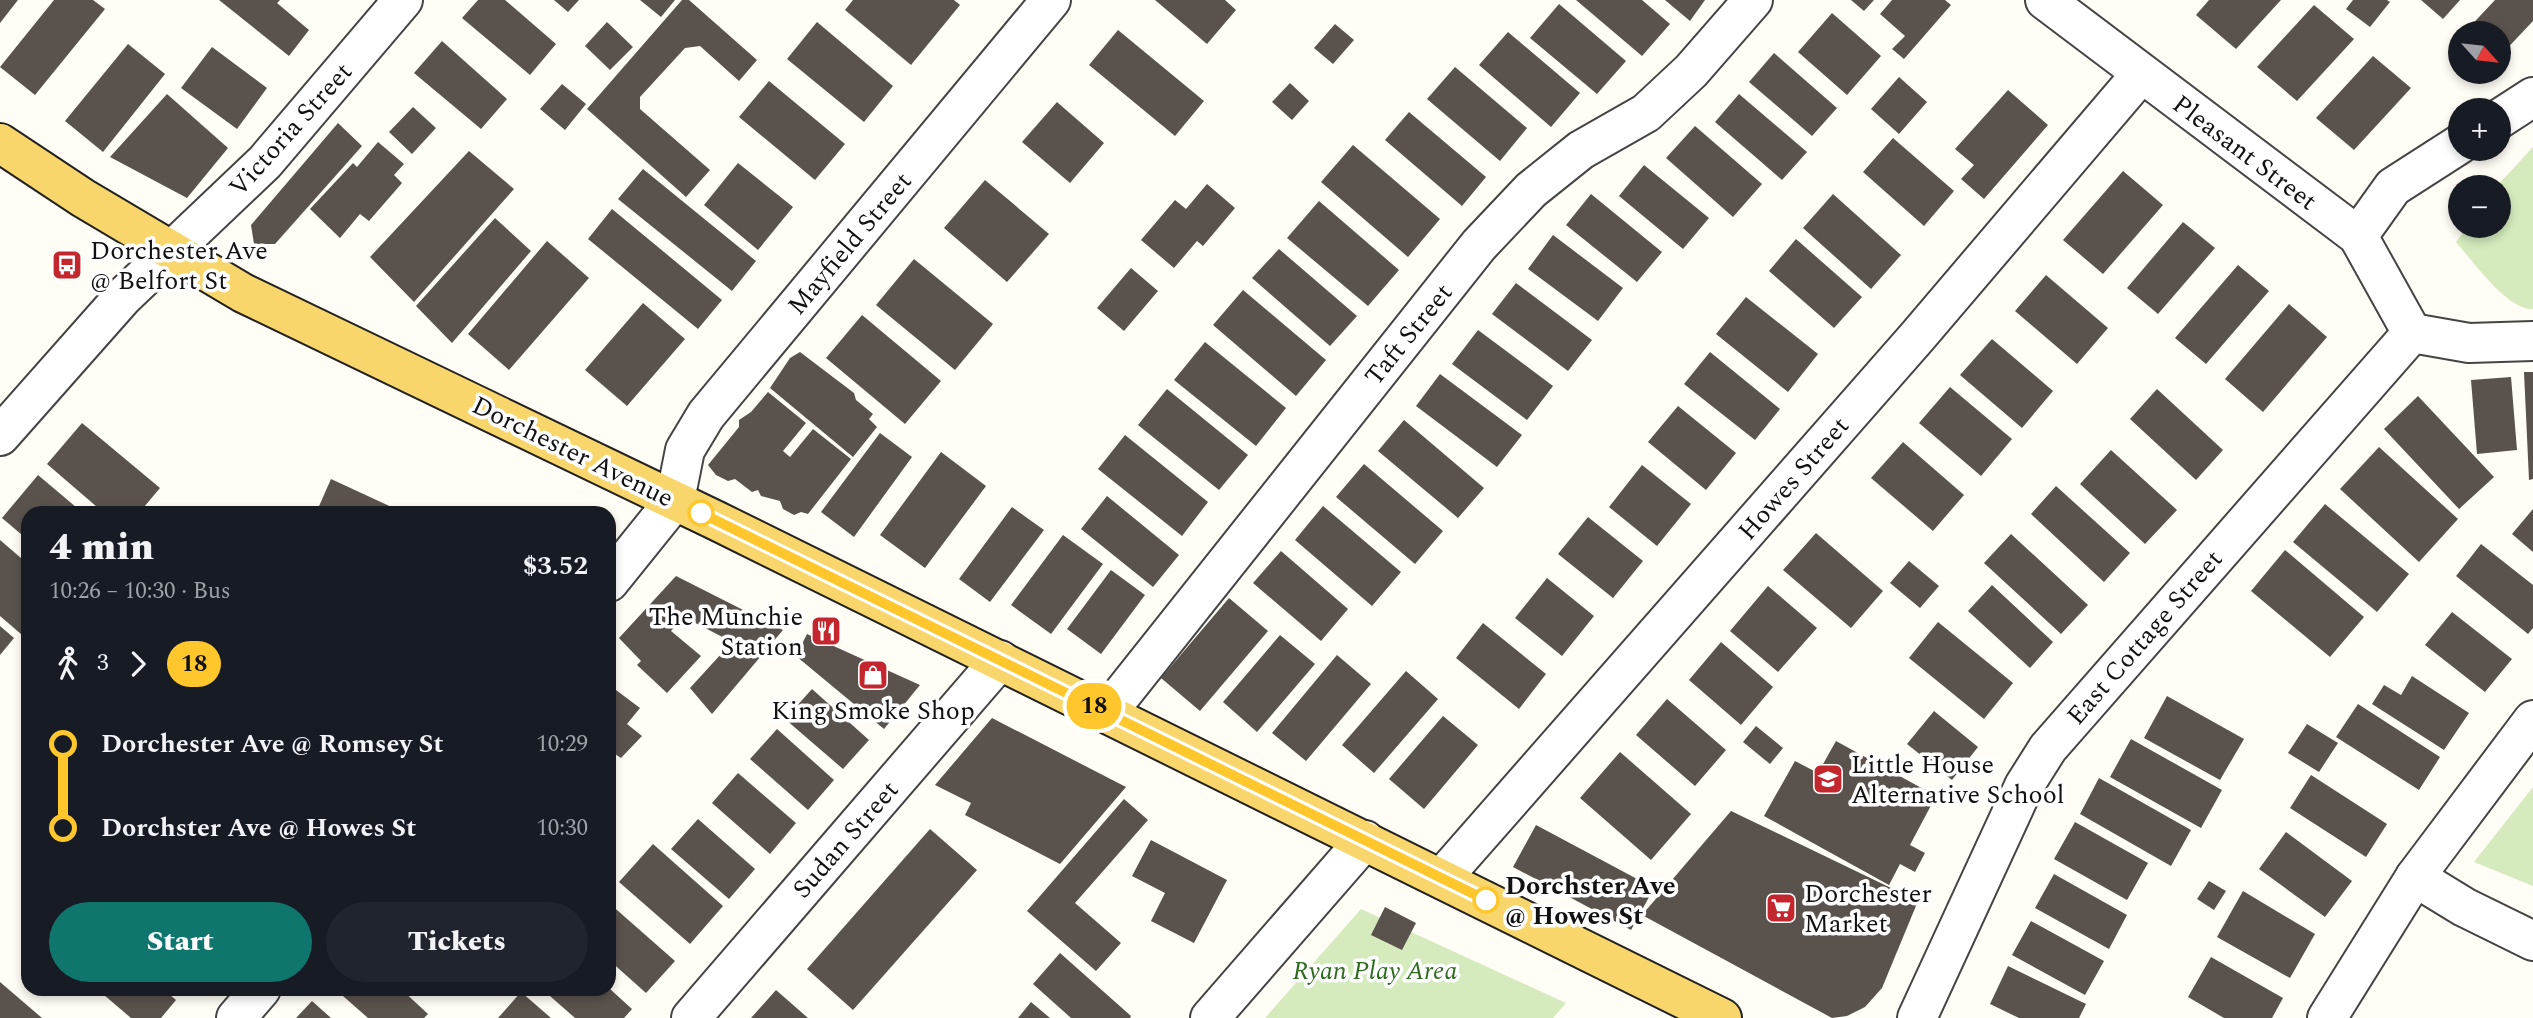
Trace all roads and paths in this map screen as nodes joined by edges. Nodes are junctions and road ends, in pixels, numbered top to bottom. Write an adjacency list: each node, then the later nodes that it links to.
1 (403, 0): 11 (street, Victoria Street)
2 (1051, 0): 15 (street, Mayfield Street)
3 (1753, 0): 18 (street, Taft Street)
4 (2045, 0): 5 (street, Pleasant Street)
5 (2141, 74): 10 (street, Pleasant Street); 21 (street, Howes Street)
6 (2533, 97): 7 (street)
7 (2511, 111)
8 (0, 143): 11 (main road, Dorchester Avenue)
9 (2448, 152): 10 (street)
10 (2358, 236): 12 (street, Pleasant Street)
11 (169, 251): 14 (street, Victoria Street); 15 (main road, Dorchester Avenue)
12 (2412, 333): 13 (street); 29 (street, East Cottage Street)
13 (2533, 341)
14 (0, 436)
15 (675, 500): 16 (street); 17 (main road, Dorchester Avenue)
16 (616, 573)
17 (1000, 660): 18 (main road, Dorchester Avenue); 26 (street, Sudan Street)
18 (1107, 713): 20 (main road, Dorchester Avenue)
19 (2533, 720): 22 (street)
20 (1365, 840): 21 (main road, Dorchester Avenue); 27 (street)
21 (1441, 877): 28 (main road, Dorchester Avenue)
22 (2415, 877): 23 (street); 30 (street)
23 (2533, 941)
24 (255, 996): 25 (street)
25 (236, 1018)
26 (691, 1018)
27 (1210, 1018)
28 (1722, 1018)
29 (1917, 1018)
30 (2327, 1018)

